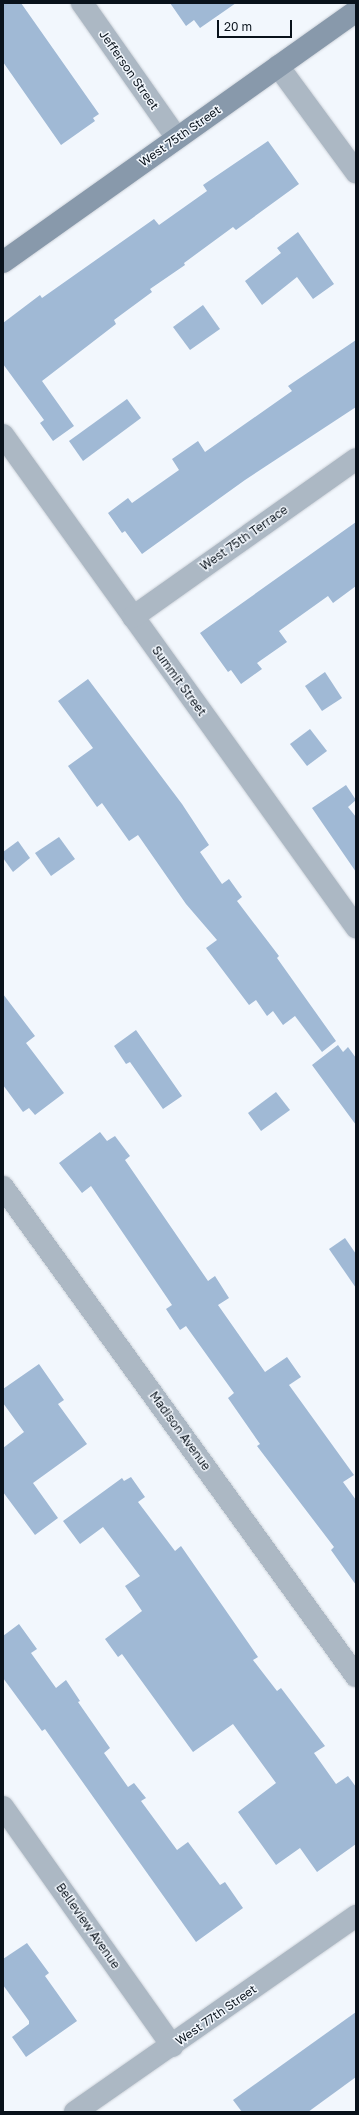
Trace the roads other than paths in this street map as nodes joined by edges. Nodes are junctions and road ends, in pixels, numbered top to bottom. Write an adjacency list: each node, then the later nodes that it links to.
1 (82, 3): 4 (street, Jefferson Street)
2 (356, 11): 3 (main road, West 75th Street)
3 (278, 66): 4 (main road, West 75th Street); 5 (street)
4 (177, 138): 6 (main road, West 75th Street)
5 (356, 172)
6 (3, 262)
7 (3, 435): 9 (street, Summit Street)
8 (356, 459): 9 (street, West 75th Terrace)
9 (133, 617): 10 (street, Summit Street)
10 (354, 919)
11 (3, 1187): 12 (street, Madison Avenue)
12 (356, 1676)
13 (3, 1806): 15 (street, Belleview Avenue)
14 (356, 1916): 15 (street, West 77th Street)
15 (172, 2046): 16 (street, West 77th Street)
16 (75, 2112)

